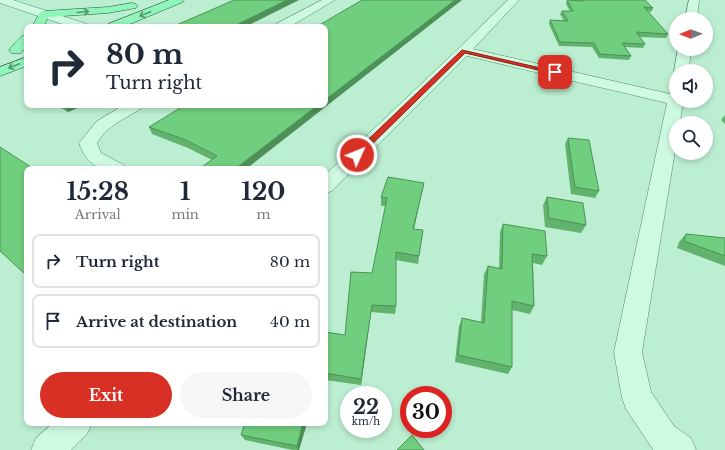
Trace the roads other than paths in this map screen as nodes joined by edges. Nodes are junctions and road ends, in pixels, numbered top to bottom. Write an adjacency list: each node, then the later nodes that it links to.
1 (2, 0): 7 (street)
2 (179, 0): 11 (main road, one-way to 11)
3 (330, 0): 12 (street)
4 (514, 0): 15 (street)
5 (694, 0): 6 (street)
6 (692, 12)
7 (44, 14): 8 (main road); 9 (street); 10 (main road, one-way to 10)
8 (39, 24)
9 (72, 24)
10 (87, 24)
11 (119, 24)
12 (286, 24)
13 (24, 41): 14 (main road)
14 (16, 50)
15 (464, 51): 18 (street); 22 (street)
16 (24, 62): 17 (main road, one-way to 17)
17 (0, 72)
18 (669, 97)
19 (130, 108): 21 (street)
20 (674, 108): 25 (street)
21 (111, 166)
22 (328, 183)
23 (73, 426): 24 (street)
24 (48, 450)
25 (679, 450)

